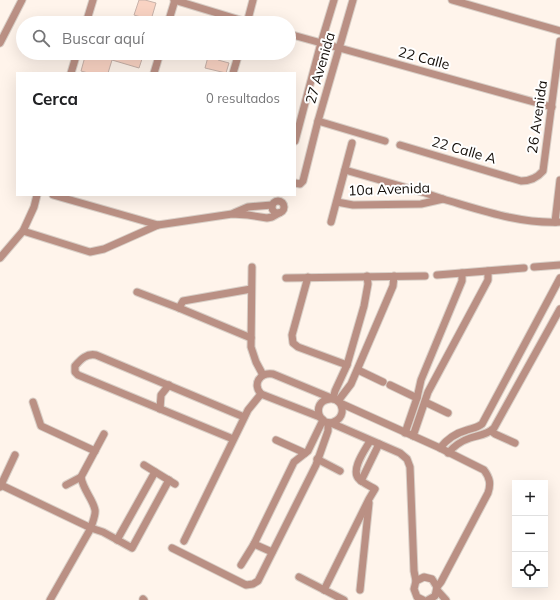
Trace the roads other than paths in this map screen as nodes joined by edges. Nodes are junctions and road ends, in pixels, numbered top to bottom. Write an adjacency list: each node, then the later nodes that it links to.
1 (22, 0): 15 (street)
2 (93, 0): 8 (street)
3 (174, 0): 9 (street); 10 (street)
4 (254, 0): 11 (street)
5 (334, 0): 16 (street, 27 Avenida)
6 (353, 0): 17 (street, 27 Avenida)
7 (452, 0): 12 (street)
8 (88, 16)
9 (170, 16)
10 (225, 16)
11 (250, 16)
12 (560, 31)
13 (296, 36): 16 (street, 22 Calle)
14 (560, 41): 24 (street, 26 Avenida)
15 (0, 43)
16 (321, 43): 17 (street, 22 Calle); 26 (street, 27 Avenida)
17 (338, 48): 24 (street, 22 Calle); 25 (street, 27 Avenida)
18 (75, 60): 21 (street)
19 (158, 60): 22 (street)
20 (237, 60): 23 (street)
21 (71, 72)
22 (154, 72)
23 (233, 72)
24 (552, 107): 31 (street, 26 Avenida)
25 (318, 121): 27 (street); 33 (street, 27 Avenida)
26 (296, 137)
27 (385, 141)
28 (352, 143): 30 (street)
29 (400, 145): 31 (street, 22 Calle A)
30 (345, 170): 37 (street, 10a Avenida); 38 (street)
31 (521, 180)
32 (560, 180): 43 (street)
33 (296, 183)
34 (37, 196): 45 (street)
35 (56, 196): 44 (street)
36 (282, 198): 39 (street); 40 (street)
37 (443, 199): 38 (street, 10a Avenida); 43 (street, 10a Avenida)
38 (337, 202): 42 (street)
39 (272, 205): 40 (street); 41 (street)
40 (278, 212): 41 (street)
41 (232, 214): 44 (street)
42 (331, 222)
43 (557, 222)
44 (158, 225): 45 (street)
45 (23, 231): 46 (street)
46 (0, 258)
47 (560, 266): 50 (street)
48 (252, 267): 60 (street)
49 (524, 268): 51 (street)
50 (534, 268)
51 (488, 271): 52 (street); 75 (street)
52 (462, 273): 53 (street); 72 (street)
53 (437, 275)
54 (367, 276): 55 (street); 57 (street); 65 (street)
55 (394, 276): 56 (street); 66 (street)
56 (425, 276)
57 (308, 277): 58 (street); 65 (street)
58 (286, 278)
59 (560, 278): 89 (street)
60 (251, 288): 62 (street); 64 (street)
61 (137, 292): 62 (street)
62 (178, 308): 64 (street)
63 (560, 309): 80 (street)
64 (251, 338): 67 (street)
65 (347, 365): 73 (street)
66 (358, 370): 68 (street); 73 (street)
67 (264, 375): 71 (street); 73 (street)
68 (383, 382)
69 (390, 385): 72 (street)
70 (169, 386): 76 (street); 76 (street); 78 (street)
71 (261, 394): 78 (street); 79 (street)
72 (417, 398): 81 (street)
73 (335, 401): 79 (street); 79 (street); 81 (street)
74 (33, 402): 90 (street)
75 (425, 402): 77 (street); 83 (street)
76 (160, 409): 84 (street)
77 (448, 413)
78 (244, 417): 84 (street)
79 (326, 421): 86 (street); 91 (street); 94 (street)
80 (491, 431): 87 (street); 92 (street)
81 (405, 433): 83 (street)
82 (104, 434): 90 (street)
83 (413, 436): 89 (street)
84 (233, 439): 105 (street)
85 (276, 440): 91 (street)
86 (370, 441): 88 (street); 99 (street)
87 (515, 443)
88 (379, 444): 99 (street); 111 (street)
89 (440, 448): 92 (street)
90 (95, 451): 98 (street)
91 (305, 453): 106 (street)
92 (448, 453): 112 (street)
93 (15, 456): 101 (street)
94 (317, 459): 96 (street); 108 (street)
95 (144, 465): 97 (street)
96 (340, 471)
97 (155, 472): 104 (street); 104 (street)
98 (81, 478): 100 (street); 103 (street)
99 (361, 481): 102 (street)
100 (66, 485)
101 (0, 486): 103 (street)
102 (369, 499): 113 (street); 114 (street)
103 (90, 528): 104 (street); 116 (street)
104 (117, 540)
105 (184, 541)
106 (254, 544): 108 (street); 109 (street)
107 (172, 548): 108 (street)
108 (272, 552)
109 (241, 564)
110 (299, 577): 113 (street)
111 (416, 581): 112 (street); 115 (street)
112 (437, 589): 119 (street); 120 (street)
113 (324, 590): 117 (street)
114 (360, 590)
115 (413, 597): 118 (street)
116 (50, 600)
117 (344, 600)
118 (422, 600)
119 (428, 600)
120 (446, 600)

